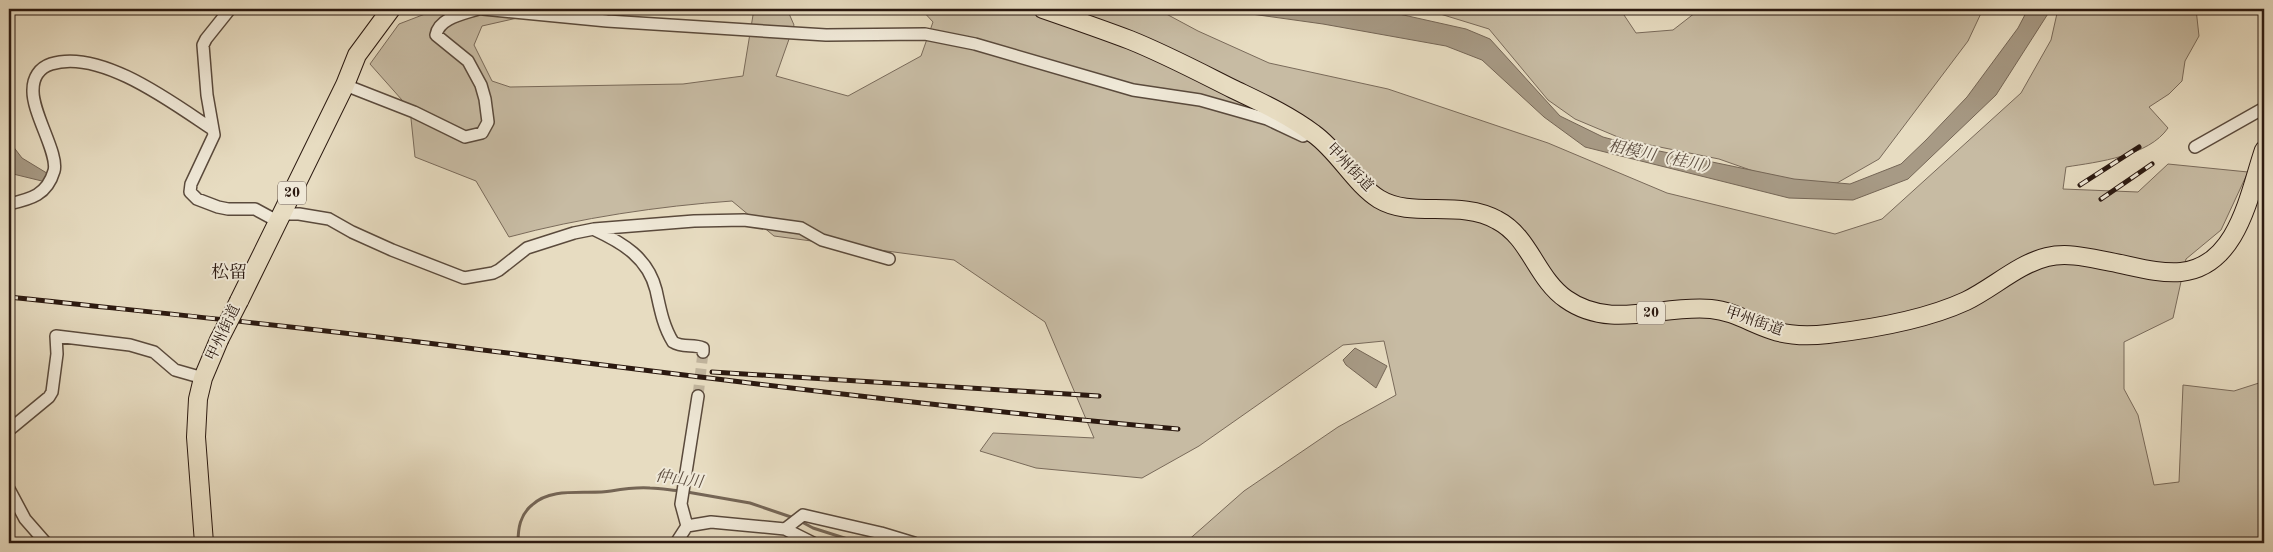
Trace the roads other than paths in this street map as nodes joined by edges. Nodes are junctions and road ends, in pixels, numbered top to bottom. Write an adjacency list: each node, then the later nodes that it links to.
1 (230, 9): 8 (street)
2 (391, 9): 6 (highway, 甲州街道 / 20)
3 (478, 9): 6 (street)
4 (483, 9): 9 (street)
5 (1043, 9): 9 (highway, 甲州街道 / 20)
6 (345, 85): 13 (highway, 甲州街道 / 20)
7 (2264, 108): 10 (street)
8 (212, 129): 12 (street); 13 (street)
9 (1312, 132): 11 (highway, 甲州街道 / 20)
10 (2195, 147)
11 (2264, 150)
12 (9, 204)
13 (281, 218): 14 (street); 17 (highway, 甲州街道 / 20, bridge)
14 (594, 229): 15 (street); 16 (street)
15 (889, 259)
16 (703, 352)
17 (203, 378): 19 (street); 24 (highway, 甲州街道 / 20)
18 (698, 396): 21 (street)
19 (9, 430)
20 (9, 489): 23 (street)
21 (687, 526): 22 (street); 25 (street)
22 (785, 529): 26 (street); 27 (street)
23 (46, 543)
24 (204, 543)
25 (676, 543)
26 (812, 543)
27 (914, 543)

